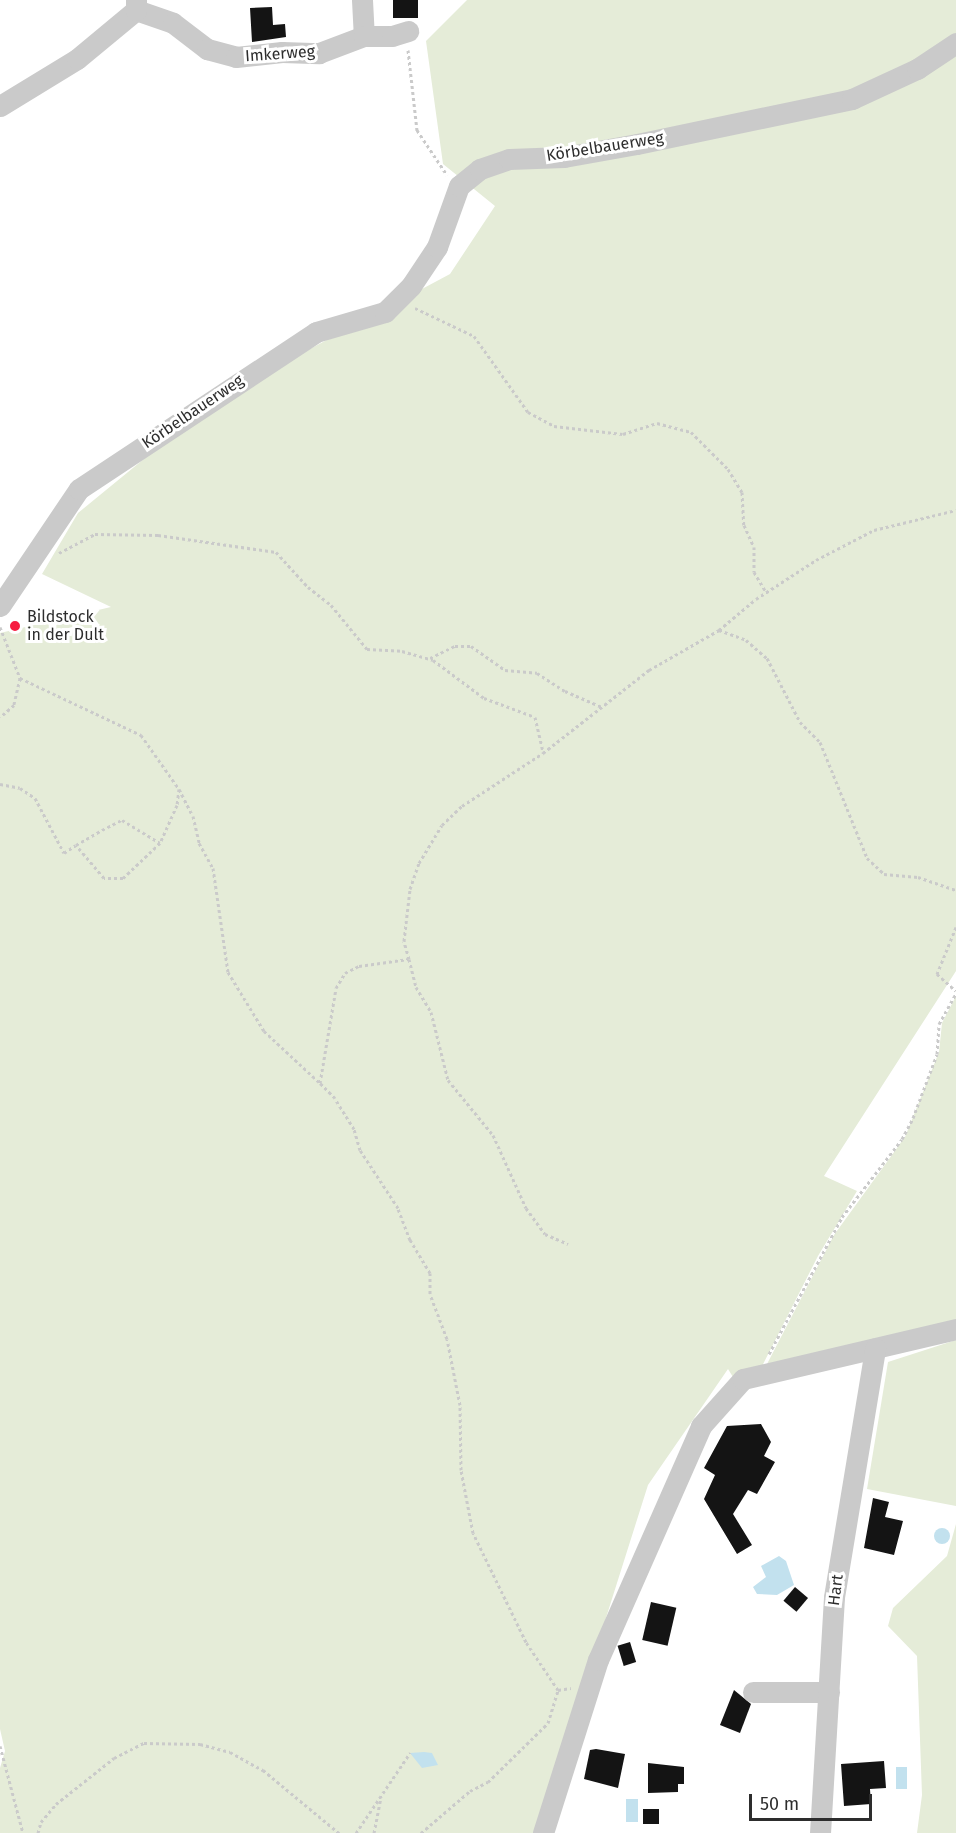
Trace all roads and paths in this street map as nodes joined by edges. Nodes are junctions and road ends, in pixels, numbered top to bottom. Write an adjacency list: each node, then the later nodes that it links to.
1 (362, 0): 4 (street)
2 (136, 5): 4 (street, Imkerweg); 6 (street)
3 (408, 31): 4 (street, Imkerweg); 7 (path)
4 (364, 36)
5 (956, 44): 7 (street, Körbelbauerweg)
6 (0, 106)
7 (459, 186): 8 (street, Körbelbauerweg)
8 (396, 302): 10 (street, Körbelbauerweg); 11 (path)
9 (956, 510): 11 (path)
10 (26, 570): 12 (street, Körbelbauerweg); 15 (path)
11 (766, 592): 14 (path)
12 (0, 606)
13 (0, 627): 16 (path)
14 (719, 630): 17 (path); 24 (path)
15 (429, 659): 17 (path); 19 (path)
16 (20, 678): 18 (path); 21 (path)
17 (602, 707): 19 (path)
18 (0, 717)
19 (543, 753): 26 (path)
20 (0, 784): 23 (path)
21 (179, 789): 22 (path); 28 (path)
22 (160, 843): 23 (path); 23 (path)
23 (76, 845)
24 (956, 890)
25 (956, 927): 27 (path)
26 (409, 959): 28 (path); 29 (path)
27 (956, 992): 32 (path)
28 (320, 1083): 44 (path)
29 (568, 1244)
30 (956, 1329): 31 (street)
31 (875, 1348): 32 (street); 35 (street, Hart)
32 (760, 1375): 33 (street)
33 (590, 1688): 45 (street); 46 (street)
34 (753, 1692): 35 (street)
35 (830, 1692): 47 (street, Hart)
36 (0, 1746): 39 (path)
37 (410, 1753): 38 (path)
38 (383, 1792): 42 (path); 43 (path)
39 (23, 1833)
40 (38, 1833): 41 (path)
41 (339, 1833)
42 (356, 1833)
43 (374, 1833)
44 (421, 1833)
45 (543, 1833)
46 (558, 1833)
47 (820, 1833)

